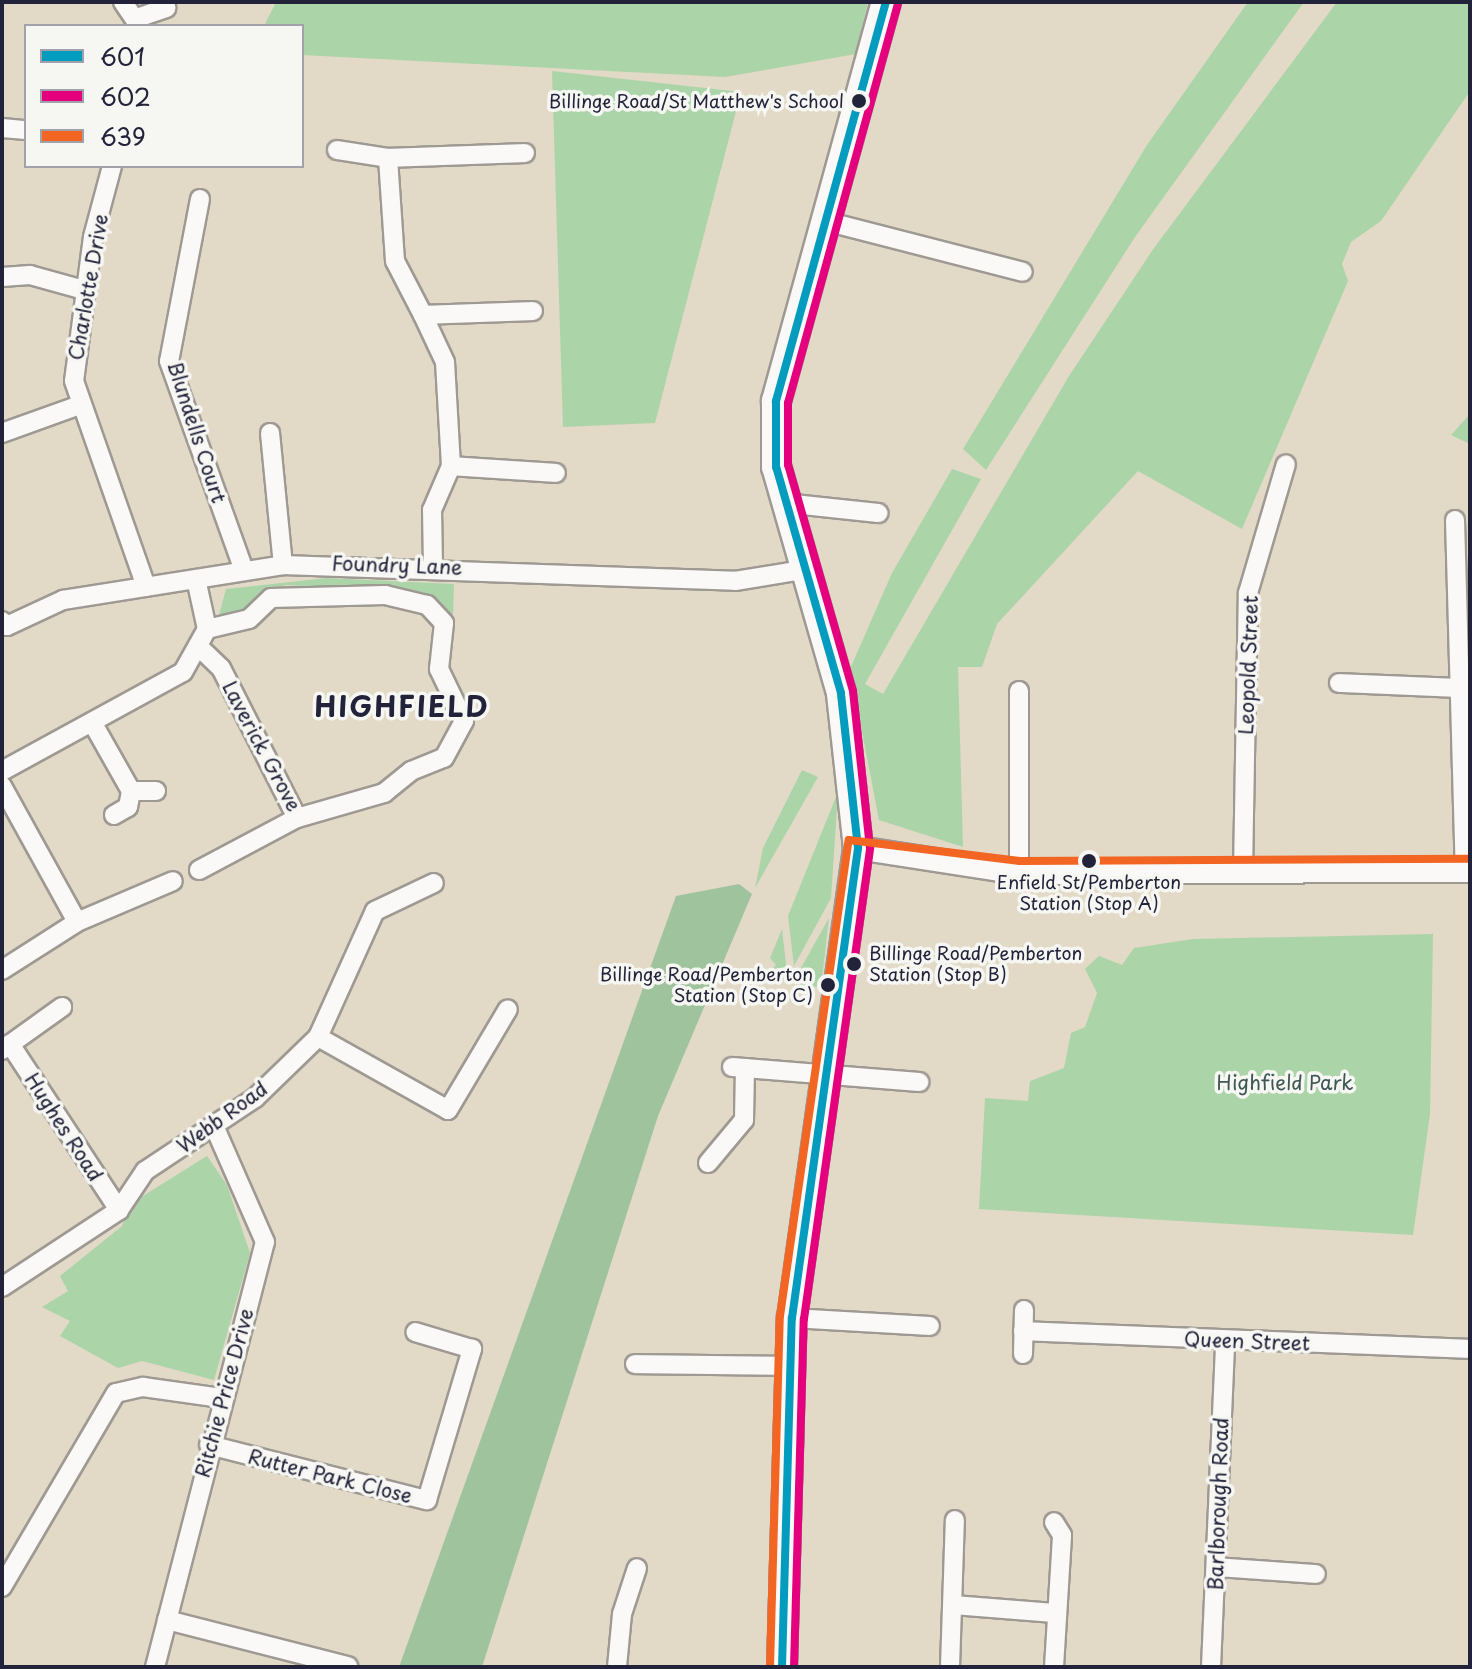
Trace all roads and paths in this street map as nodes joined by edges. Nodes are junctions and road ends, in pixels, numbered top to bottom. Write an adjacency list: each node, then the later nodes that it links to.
1 (123, 2): 4 (street)
2 (886, 2): 12 (main road)
3 (166, 8): 4 (street)
4 (140, 22)
5 (2, 128): 6 (street)
6 (24, 130)
7 (337, 150): 9 (street)
8 (525, 153): 9 (street)
9 (388, 158): 17 (street)
10 (112, 168): 15 (street, Charlotte Drive)
11 (200, 199): 29 (street, Blundells Court)
12 (825, 221): 13 (street); 24 (main road)
13 (1023, 272)
14 (2, 277): 15 (street)
15 (84, 290): 18 (street, Charlotte Drive)
16 (533, 311): 17 (street)
17 (423, 315): 22 (street)
18 (77, 406): 19 (street); 32 (street, Charlotte Drive)
19 (2, 433)
20 (270, 433): 27 (street)
21 (1286, 464): 49 (street, Leopold Street)
22 (451, 466): 23 (street); 28 (street)
23 (556, 473)
24 (784, 503): 25 (street); 30 (main road)
25 (878, 513)
26 (1455, 520): 37 (street)
27 (283, 565): 28 (street, Foundry Lane); 29 (street, Foundry Lane)
28 (433, 566): 30 (street, Foundry Lane)
29 (243, 568): 31 (street, Foundry Lane)
30 (802, 570): 46 (main road)
31 (196, 579): 32 (street, Foundry Lane); 34 (street)
32 (146, 587): 33 (street, Foundry Lane)
33 (2, 621)
34 (207, 629): 35 (street); 45 (street, Laverick Grove)
35 (199, 647): 39 (street); 45 (street, Laverick Grove)
36 (1339, 683): 37 (street)
37 (1456, 688): 48 (street)
38 (1019, 691): 50 (street)
39 (92, 722): 40 (street); 42 (street)
40 (2, 771)
41 (2, 786): 53 (street)
42 (131, 791): 43 (street); 44 (street)
43 (156, 791)
44 (114, 815)
45 (297, 818): 47 (street)
46 (858, 848): 50 (street); 59 (main road)
47 (199, 870)
48 (1468, 871): 49 (street)
49 (1243, 872): 50 (street)
50 (1019, 873)
51 (173, 881): 53 (street)
52 (434, 883): 57 (street, Webb Road)
53 (77, 922): 54 (street)
54 (2, 970)
55 (62, 1007): 58 (street)
56 (508, 1009): 57 (street)
57 (318, 1037): 61 (street, Webb Road)
58 (6, 1047): 63 (street, Hughes Road)
59 (826, 1074): 60 (street); 62 (street); 66 (main road)
60 (919, 1082)
61 (214, 1126): 63 (street, Webb Road); 75 (street, Ritchie Price Drive)
62 (708, 1163)
63 (119, 1210): 64 (street, Webb Road)
64 (2, 1287)
65 (1024, 1310): 68 (street)
66 (792, 1318): 67 (street); 74 (main road)
67 (930, 1326)
68 (1023, 1331): 70 (street, Queen Street); 72 (street)
69 (415, 1332): 76 (street, Rutter Park Close)
70 (1225, 1340): 71 (street, Queen Street); 79 (street, Barlborough Road)
71 (1470, 1349)
72 (1023, 1354)
73 (635, 1364): 74 (street)
74 (788, 1366): 89 (main road)
75 (221, 1398): 76 (street, Ritchie Price Drive); 82 (street)
76 (209, 1445): 85 (street, Ritchie Price Drive)
77 (955, 1520): 83 (street)
78 (1064, 1529): 84 (street)
79 (1216, 1567): 80 (street); 92 (street, Barlborough Road)
80 (1316, 1574)
81 (639, 1579): 88 (street)
82 (2, 1587)
83 (953, 1605): 84 (street); 90 (street)
84 (1055, 1613): 91 (street)
85 (167, 1620): 86 (street); 87 (street, Ritchie Price Drive)
86 (348, 1666)
87 (155, 1667)
88 (617, 1667)
89 (782, 1667)
90 (950, 1667)
91 (1054, 1667)
92 (1211, 1667)

